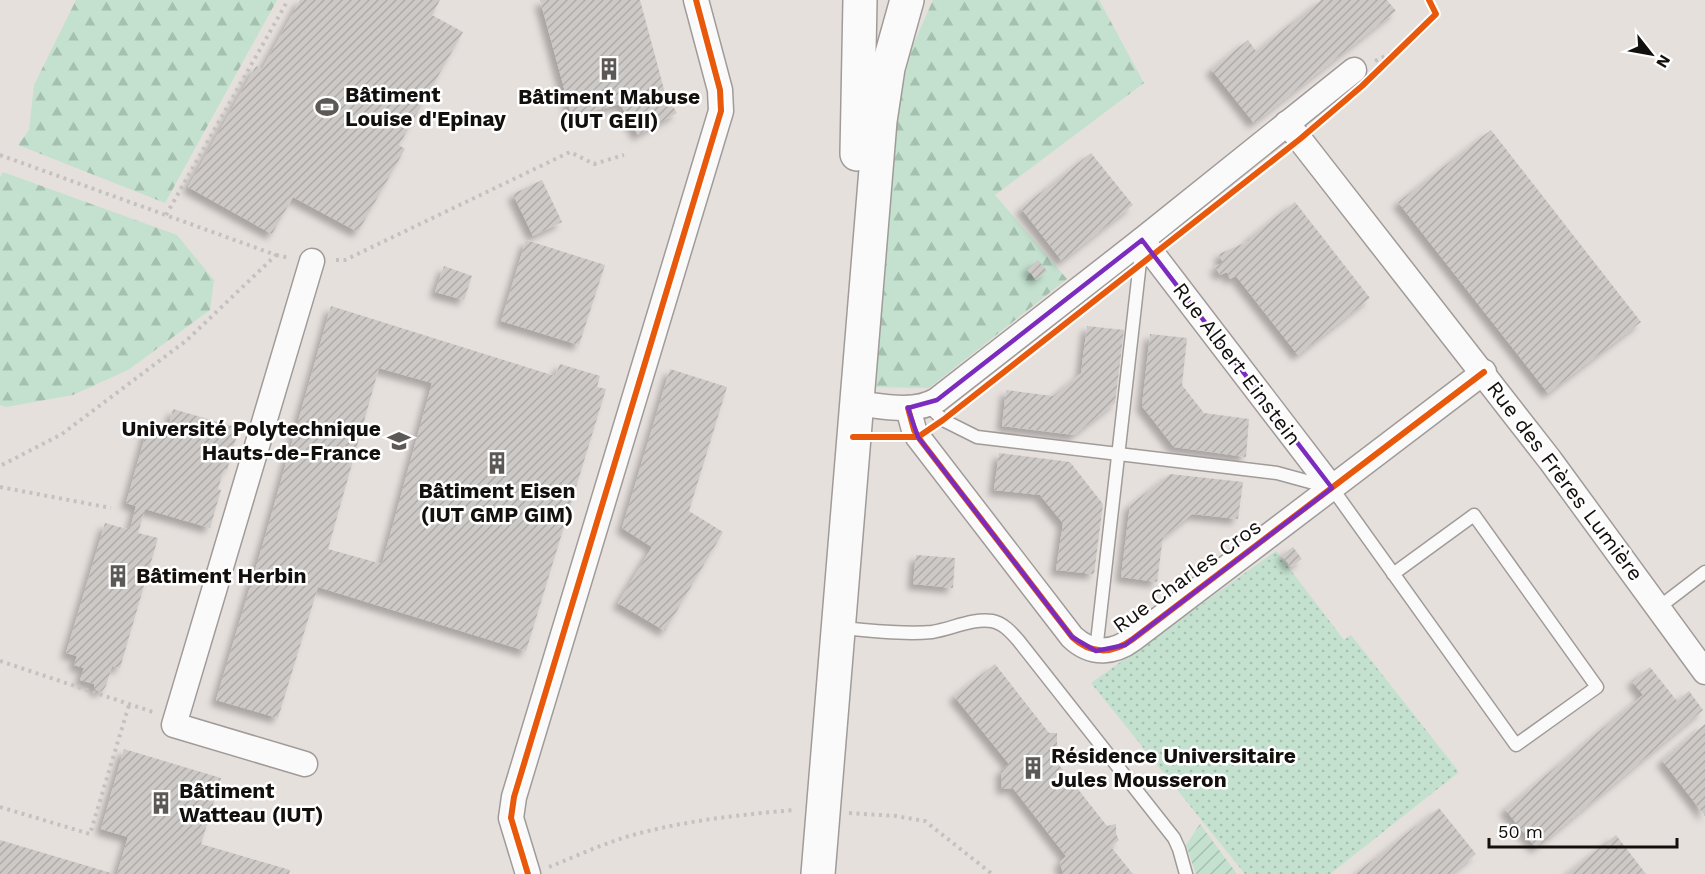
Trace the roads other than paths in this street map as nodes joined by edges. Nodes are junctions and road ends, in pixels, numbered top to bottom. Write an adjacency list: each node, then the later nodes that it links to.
1 (696, 0): 21 (street)
2 (860, 0): 20 (main road)
3 (908, 0): 9 (main road)
4 (1354, 70): 5 (street)
5 (1287, 123): 6 (street); 8 (street, Rue des Frères Lumière)
6 (1142, 240): 10 (street); 11 (lane); 12 (street, Rue Albert Einstein)
7 (312, 261): 19 (street)
8 (1484, 372): 12 (street, Rue Charles Cros); 15 (street, Rue des Frères Lumière)
9 (855, 403): 10 (street); 16 (main road)
10 (918, 406): 11 (lane); 17 (street, Rue Charles Cros)
11 (1120, 454): 12 (lane); 17 (lane)
12 (1332, 488): 14 (lane); 17 (street, Rue Charles Cros)
13 (1705, 572): 15 (lane)
14 (1393, 574): 14 (lane)
15 (1658, 608): 18 (street, Rue des Frères Lumière)
16 (837, 628): 20 (main road); 24 (lane)
17 (1096, 651)
18 (1705, 672)
19 (306, 764)
20 (815, 810): 22 (main road); 23 (main road)
21 (536, 872)
22 (801, 874)
23 (818, 874)
24 (1186, 874)

